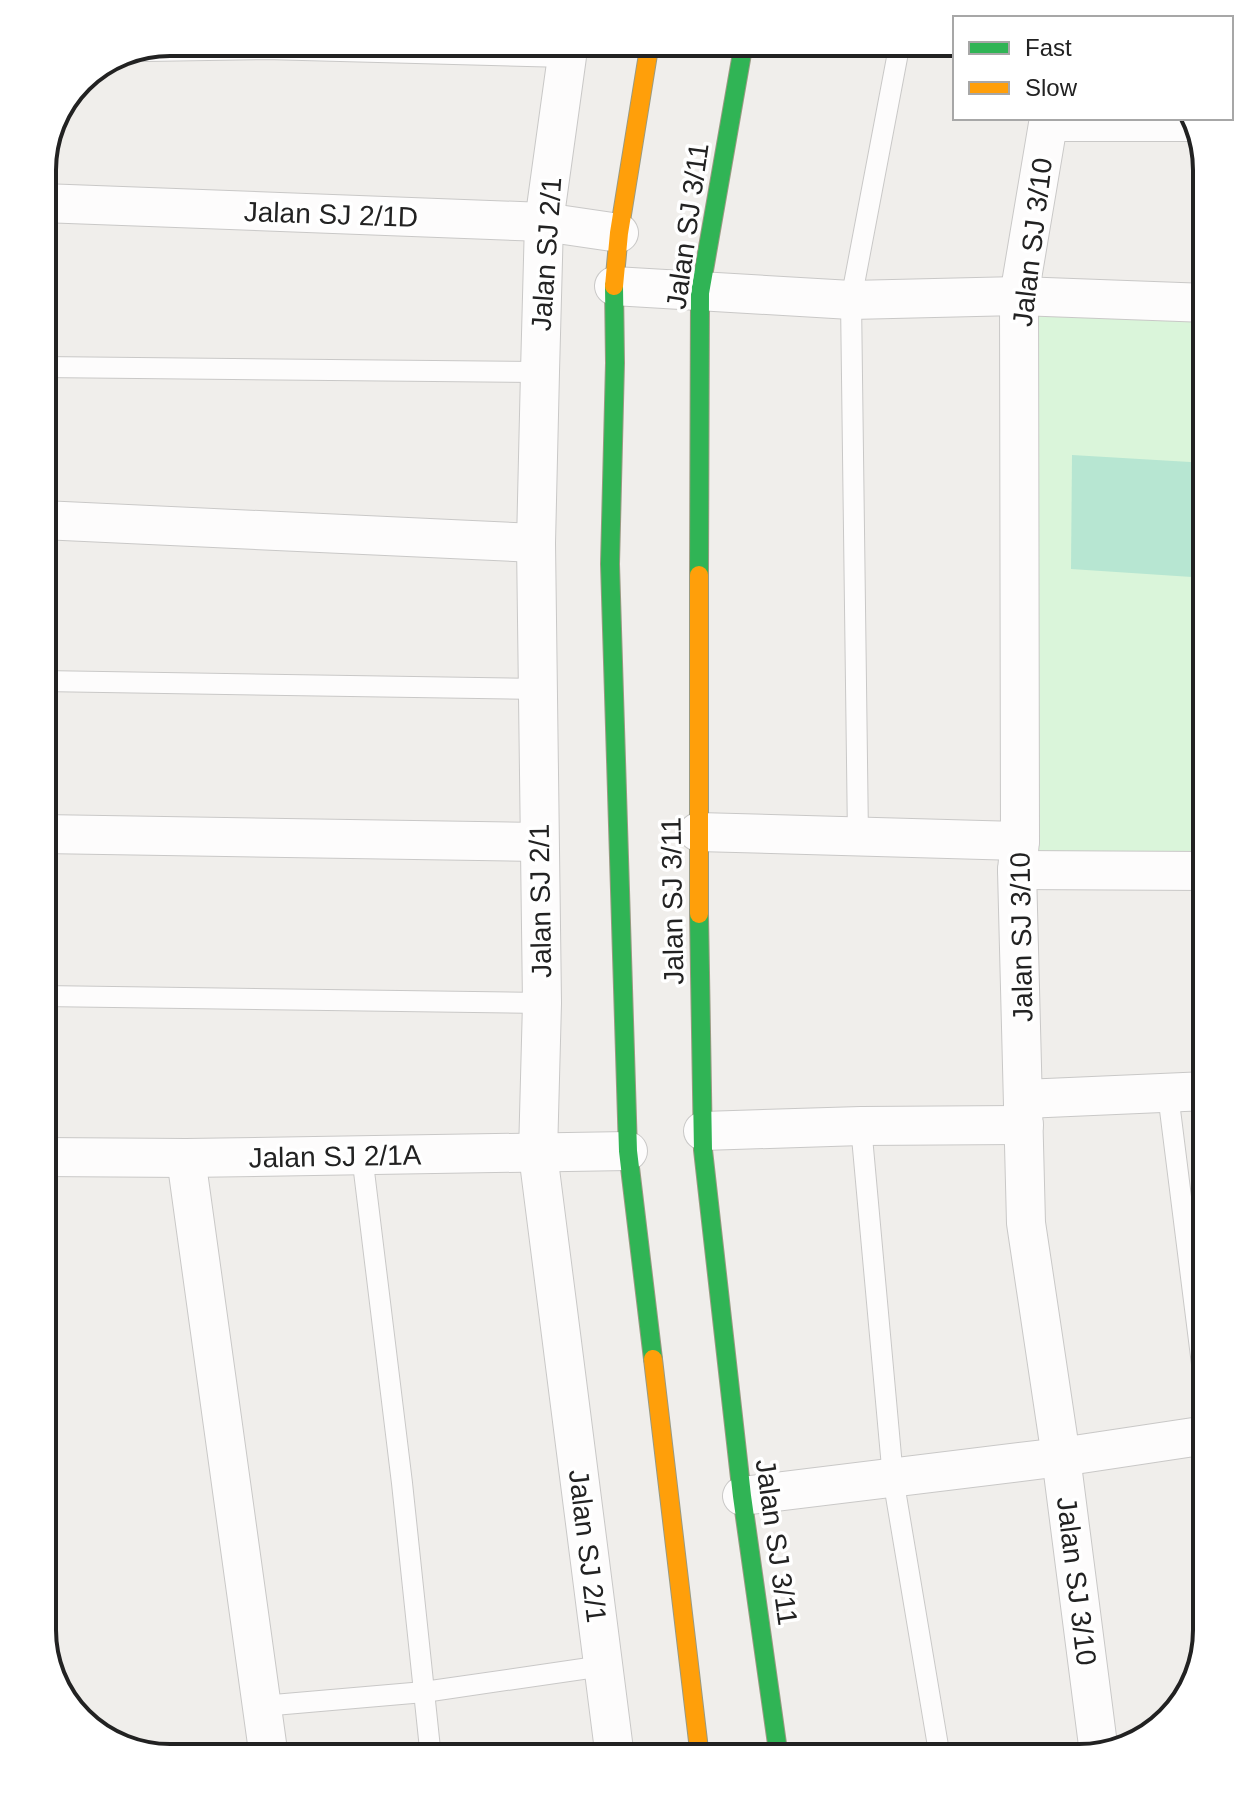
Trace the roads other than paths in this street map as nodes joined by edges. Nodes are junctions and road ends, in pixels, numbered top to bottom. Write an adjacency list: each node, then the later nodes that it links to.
1 (567, 56): 8 (street, Jalan SJ 2/1)
2 (648, 56): 9 (street)
3 (742, 56): 11 (street, Jalan SJ 3/11)
4 (897, 56): 13 (lane)
5 (1047, 124): 6 (lane); 12 (street, Jalan SJ 3/10)
6 (1186, 130)
7 (56, 204): 8 (street, Jalan SJ 2/1D)
8 (544, 222): 9 (street, Jalan SJ 2/1D); 16 (street, Jalan SJ 2/1)
9 (619, 233): 10 (street)
10 (614, 286): 11 (street); 34 (street)
11 (700, 293): 13 (street); 21 (street, Jalan SJ 3/11)
12 (1019, 296): 13 (street); 14 (street); 25 (street, Jalan SJ 3/10)
13 (851, 300): 23 (lane)
14 (1193, 302)
15 (56, 367): 16 (lane)
16 (540, 372): 18 (street, Jalan SJ 2/1)
17 (56, 521): 18 (street)
18 (536, 543): 20 (street, Jalan SJ 2/1)
19 (56, 681): 20 (lane)
20 (540, 689): 24 (street, Jalan SJ 2/1)
21 (698, 832): 23 (street); 33 (street, Jalan SJ 3/11)
22 (56, 834): 24 (street)
23 (858, 838): 25 (street)
24 (538, 842): 28 (street, Jalan SJ 2/1)
25 (1019, 855): 26 (street); 31 (street, Jalan SJ 3/10)
26 (1193, 870)
27 (56, 996): 28 (lane)
28 (542, 1003): 35 (street, Jalan SJ 2/1)
29 (1193, 1092): 30 (street)
30 (1168, 1094): 31 (street); 39 (lane)
31 (1024, 1112): 32 (street); 41 (street, Jalan SJ 3/10)
32 (861, 1126): 33 (street); 42 (lane)
33 (703, 1131): 43 (street, Jalan SJ 3/11)
34 (628, 1151): 35 (street, Jalan SJ 2/1A); 51 (street)
35 (538, 1154): 36 (street, Jalan SJ 2/1A); 44 (street, Jalan SJ 2/1)
36 (362, 1155): 38 (street, Jalan SJ 2/1A); 45 (lane)
37 (56, 1157): 38 (street, Jalan SJ 2/1A)
38 (186, 1158): 46 (street)
39 (1193, 1293)
40 (1193, 1437): 41 (street)
41 (1061, 1457): 42 (street); 47 (street, Jalan SJ 3/10)
42 (893, 1478): 43 (street); 53 (lane)
43 (742, 1496): 52 (street, Jalan SJ 3/11)
44 (603, 1666): 45 (lane); 50 (street, Jalan SJ 2/1)
45 (424, 1692): 46 (lane); 49 (lane)
46 (262, 1706): 48 (street)
47 (1098, 1742)
48 (267, 1744)
49 (430, 1744)
50 (613, 1744)
51 (698, 1744)
52 (777, 1744)
53 (938, 1744)

